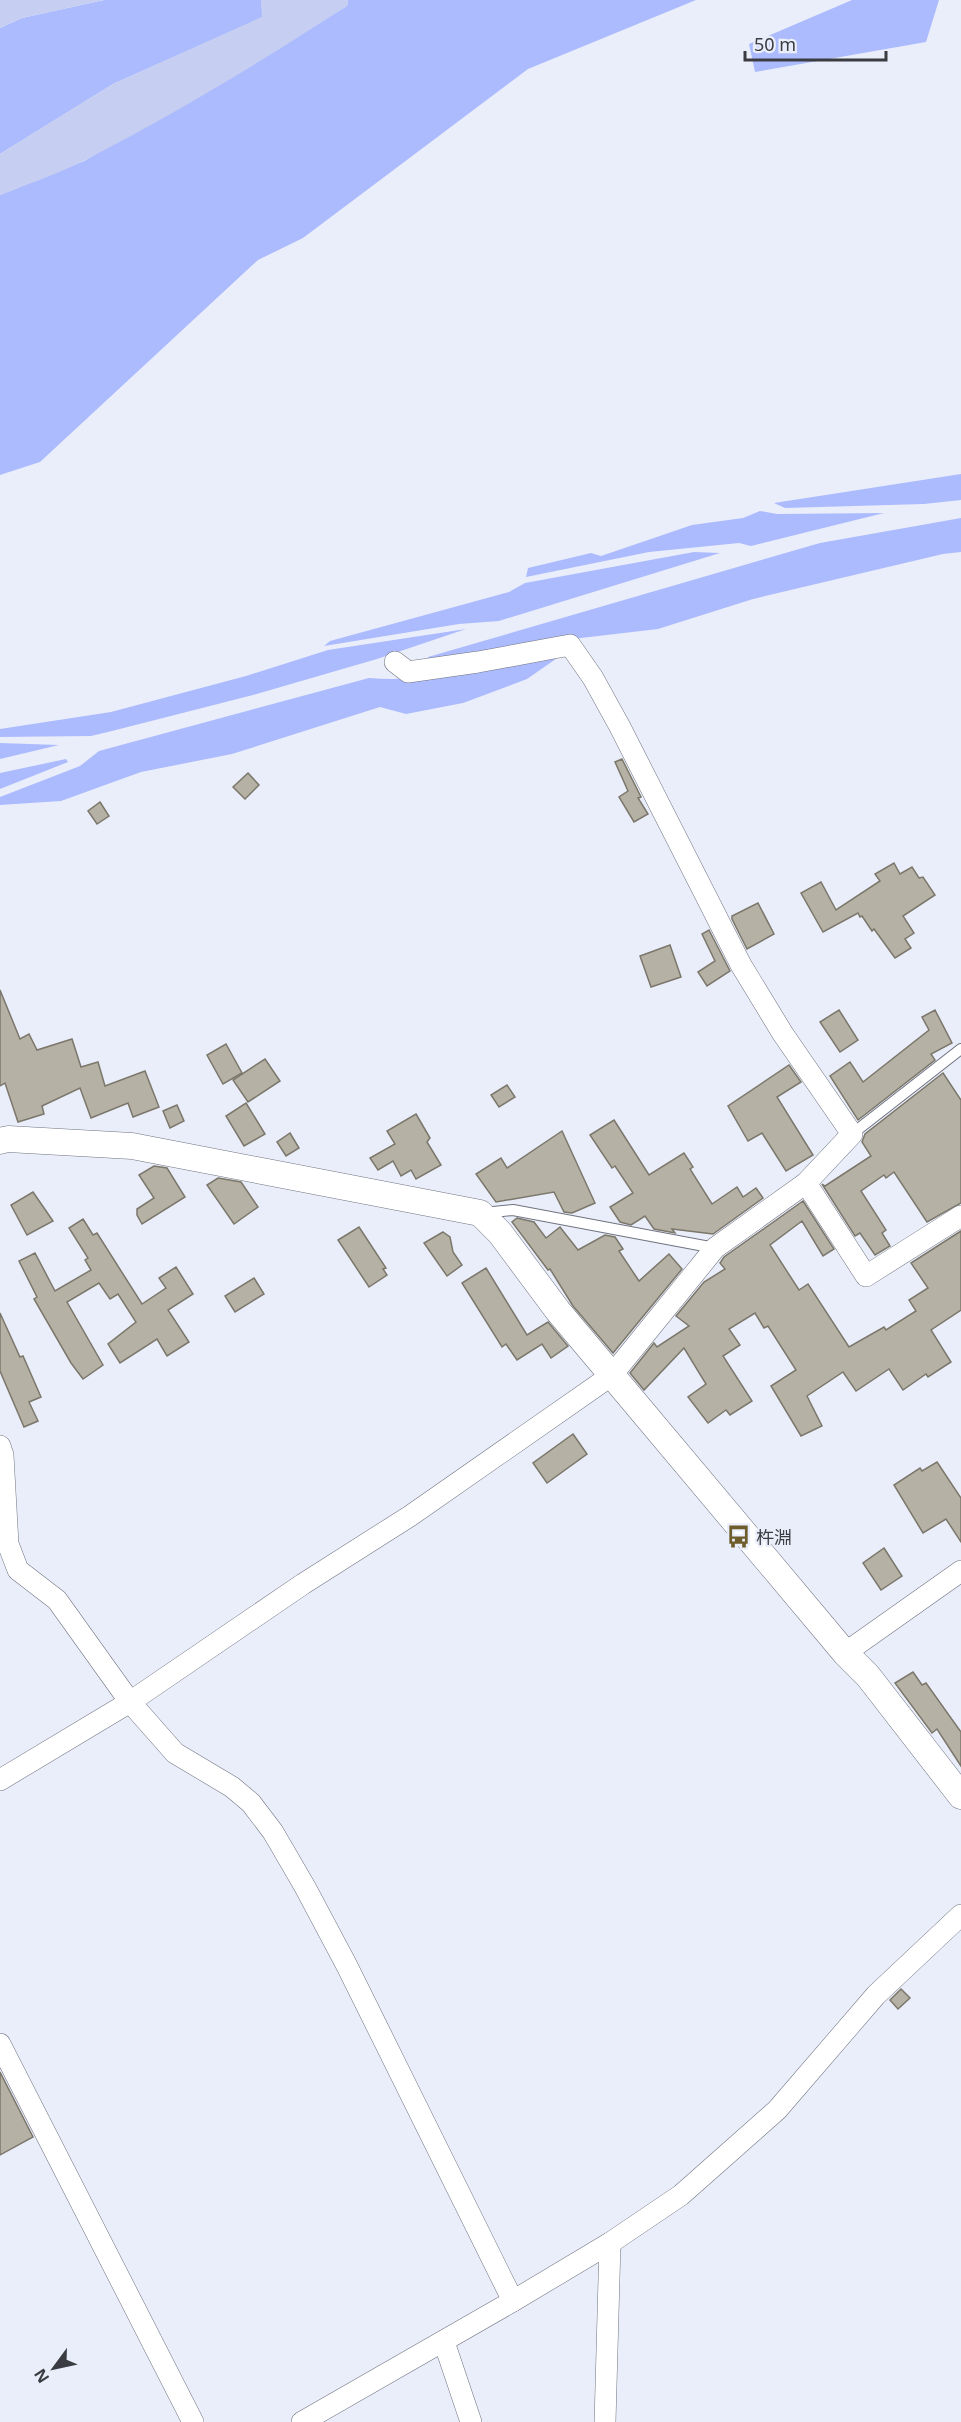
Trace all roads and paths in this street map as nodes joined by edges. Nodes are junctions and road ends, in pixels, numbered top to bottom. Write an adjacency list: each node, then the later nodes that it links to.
1 (395, 662): 3 (street)
2 (961, 1049): 3 (lane)
3 (852, 1134): 5 (street)
4 (0, 1141): 6 (street)
5 (806, 1184): 7 (street); 8 (street)
6 (480, 1213): 8 (lane); 9 (street)
7 (961, 1216)
8 (715, 1248): 9 (street)
9 (612, 1375): 12 (street); 13 (street)
10 (0, 1446): 13 (street)
11 (961, 1571): 12 (street)
12 (845, 1653): 15 (street)
13 (130, 1702): 14 (street); 19 (street)
14 (0, 1780)
15 (961, 1796)
16 (961, 1915): 18 (street)
17 (0, 2044): 21 (street)
18 (610, 2243): 19 (street); 24 (street)
19 (513, 2301): 20 (street)
20 (444, 2342): 22 (street); 23 (street)
21 (193, 2422)
22 (302, 2422)
23 (471, 2422)
24 (605, 2422)

